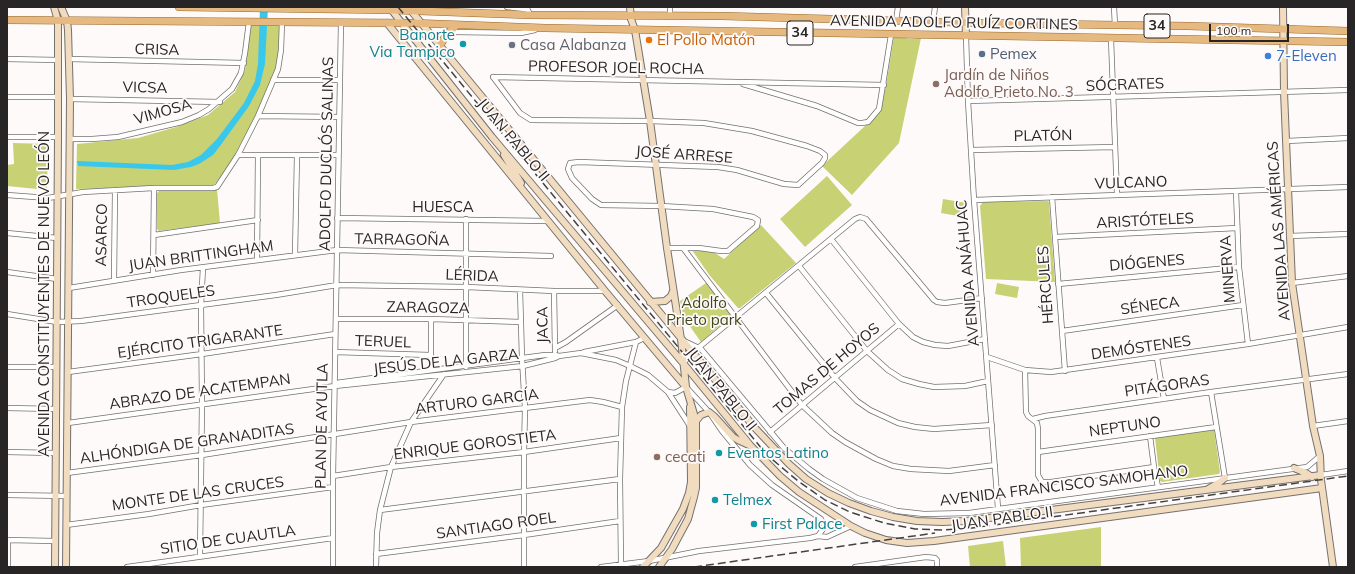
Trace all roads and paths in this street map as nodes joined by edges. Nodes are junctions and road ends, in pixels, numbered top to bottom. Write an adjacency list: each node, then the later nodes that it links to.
1 (54, 7): 22 (main road, AVENIDA CONSTITUYENTES DE NUEVO LEÓN)
2 (61, 7): 23 (main road)
3 (179, 7): 4 (main road, AVENIDA ADOLFO RUÍZ CORTINES / 34)
4 (206, 7): 5 (main road, AVENIDA ADOLFO RUÍZ CORTINES / 34)
5 (250, 7): 17 (main road, AVENIDA ADOLFO RUÍZ CORTINES / 34)
6 (334, 7): 17 (main road)
7 (507, 7): 18 (street)
8 (630, 7): 19 (main road)
9 (670, 7): 20 (street)
10 (898, 7): 24 (street)
11 (935, 7): 28 (street)
12 (966, 7): 32 (main road)
13 (1114, 7): 34 (street)
14 (1283, 7): 36 (main road, AVENIDA LAS AMÉRICAS)
15 (391, 8): 16 (main road, AVENIDA ADOLFO RUÍZ CORTINES / 34); 17 (main road, AVENIDA ADOLFO RUÍZ CORTINES / 34); 30 (main road, JUAN PABLO II)
16 (410, 9): 18 (main road, AVENIDA ADOLFO RUÍZ CORTINES / 34); 31 (main road, JUAN PABLO II)
17 (314, 10)
18 (530, 15): 19 (main road, AVENIDA ADOLFO RUÍZ CORTINES / 34)
19 (630, 15): 20 (main road, AVENIDA ADOLFO RUÍZ CORTINES / 34); 38 (main road)
20 (670, 16): 24 (main road, AVENIDA ADOLFO RUÍZ CORTINES / 34)
21 (7, 20): 22 (main road, AVENIDA ADOLFO RUÍZ CORTINES / 34)
22 (58, 21): 23 (main road, AVENIDA ADOLFO RUÍZ CORTINES / 34); 48 (main road, AVENIDA CONSTITUYENTES DE NUEVO LEÓN)
23 (67, 21): 25 (main road, AVENIDA ADOLFO RUÍZ CORTINES / 34); 47 (main road, AVENIDA CONSTITUYENTES DE NUEVO LEÓN)
24 (896, 21): 28 (main road, AVENIDA ADOLFO RUÍZ CORTINES / 34)
25 (249, 22): 26 (main road, AVENIDA ADOLFO RUÍZ CORTINES / 34); 49 (street, VIMOSA)
26 (282, 22): 27 (main road, AVENIDA ADOLFO RUÍZ CORTINES / 34); 51 (street)
27 (341, 22): 29 (main road, AVENIDA ADOLFO RUÍZ CORTINES / 34); 52 (street, ADOLFO DUCLÓS SALINAS)
28 (933, 22): 32 (main road, AVENIDA ADOLFO RUÍZ CORTINES / 34)
29 (387, 23): 30 (main road, AVENIDA ADOLFO RUÍZ CORTINES / 34); 56 (main road)
30 (402, 23): 31 (main road, AVENIDA ADOLFO RUÍZ CORTINES / 34); 50 (main road, JUAN PABLO II)
31 (421, 23): 33 (main road, AVENIDA ADOLFO RUÍZ CORTINES / 34); 45 (main road, JUAN PABLO II)
32 (966, 23): 34 (main road, AVENIDA ADOLFO RUÍZ CORTINES / 34); 41 (main road)
33 (457, 25): 35 (main road, AVENIDA ADOLFO RUÍZ CORTINES / 34); 37 (main road)
34 (1115, 26): 36 (main road, AVENIDA ADOLFO RUÍZ CORTINES / 34)
35 (545, 28): 37 (street); 38 (main road, AVENIDA ADOLFO RUÍZ CORTINES / 34)
36 (1284, 29): 39 (main road, AVENIDA ADOLFO RUÍZ CORTINES / 34); 43 (main road, AVENIDA LAS AMÉRICAS)
37 (450, 30): 45 (main road)
38 (635, 30): 40 (main road, AVENIDA ADOLFO RUÍZ CORTINES / 34); 53 (main road)
39 (1348, 31)
40 (891, 35): 41 (main road, AVENIDA ADOLFO RUÍZ CORTINES / 34); 55 (street)
41 (966, 36): 42 (main road, AVENIDA ADOLFO RUÍZ CORTINES / 34); 63 (street, AVENIDA ANÁHUAC)
42 (1111, 39): 43 (main road, AVENIDA ADOLFO RUÍZ CORTINES / 34); 61 (street)
43 (1284, 41): 44 (main road, AVENIDA ADOLFO RUÍZ CORTINES / 34); 58 (main road, AVENIDA LAS AMÉRICAS)
44 (1348, 42)
45 (440, 46): 131 (main road, JUAN PABLO II)
46 (7, 59): 48 (street)
47 (69, 59): 49 (street, CRISA); 62 (main road, AVENIDA CONSTITUYENTES DE NUEVO LEÓN)
48 (58, 60): 60 (main road, AVENIDA CONSTITUYENTES DE NUEVO LEÓN)
49 (244, 63): 64 (street, VIMOSA)
50 (441, 72): 56 (main road); 68 (main road, JUAN PABLO II)
51 (273, 80): 52 (street); 65 (street)
52 (340, 80): 66 (street, ADOLFO DUCLÓS SALINAS)
53 (644, 81): 54 (street, PROFESOR JOEL ROCHA); 67 (main road); 67 (street, PROFESOR JOEL ROCHA)
54 (738, 83): 55 (street, PROFESOR JOEL ROCHA); 55 (street, PROFESOR JOEL ROCHA)
55 (884, 85)
56 (440, 88): 91 (main road)
57 (1348, 90): 58 (street, SÓCRATES)
58 (1284, 92): 61 (street, SÓCRATES); 73 (main road, AVENIDA LAS AMÉRICAS)
59 (7, 97): 60 (street)
60 (58, 97): 70 (main road, AVENIDA CONSTITUYENTES DE NUEVO LEÓN)
61 (1113, 97): 63 (street, SÓCRATES); 74 (street)
62 (70, 99): 64 (street, VICSA); 72 (main road, AVENIDA CONSTITUYENTES DE NUEVO LEÓN)
63 (968, 101): 75 (street, AVENIDA ANÁHUAC)
64 (220, 102): 72 (street, VIMOSA)
65 (258, 116): 66 (street); 76 (street)
66 (339, 117): 79 (street, ADOLFO DUCLÓS SALINAS)
67 (650, 121): 80 (main road); 80 (street, JOSÉ ARRESE)
68 (492, 136): 91 (main road); 165 (main road, JUAN PABLO II)
69 (7, 137): 70 (street)
70 (58, 137): 87 (main road, AVENIDA CONSTITUYENTES DE NUEVO LEÓN)
71 (1348, 138): 73 (street)
72 (70, 139): 87 (main road, AVENIDA CONSTITUYENTES DE NUEVO LEÓN)
73 (1286, 141): 84 (main road, AVENIDA LAS AMÉRICAS)
74 (1115, 147): 75 (street, PLATÓN); 88 (street)
75 (971, 150): 90 (street, AVENIDA ANÁHUAC)
76 (238, 155): 77 (street); 82 (street)
77 (258, 155): 78 (street); 95 (street)
78 (297, 155): 79 (street); 109 (street)
79 (338, 155): 93 (street, ADOLFO DUCLÓS SALINAS)
80 (655, 164): 92 (main road); 92 (street, JOSÉ ARRESE)
81 (1348, 187): 84 (street, VULCANO)
82 (154, 188): 83 (street); 100 (street)
83 (115, 190): 87 (street); 119 (street, ASARCO)
84 (1288, 190): 85 (street, VULCANO); 101 (main road, AVENIDA LAS AMÉRICAS)
85 (1236, 192): 88 (street, VULCANO); 97 (street, MINERVA)
86 (7, 195): 87 (street)
87 (63, 195): 103 (main road, AVENIDA CONSTITUYENTES DE NUEVO LEÓN); 124 (main road, AVENIDA CONSTITUYENTES DE NUEVO LEÓN)
88 (1117, 195): 89 (street, VULCANO)
89 (1052, 197): 90 (street, VULCANO); 102 (street, HÉRCULES)
90 (974, 200): 130 (street, AVENIDA ANÁHUAC)
91 (534, 204): 96 (main road)
92 (661, 206): 105 (main road); 106 (street)
93 (337, 218): 94 (street, HUESCA); 107 (street, ADOLFO DUCLÓS SALINAS)
94 (466, 219): 96 (street, HUESCA); 108 (street)
95 (258, 220): 100 (street); 111 (street)
96 (548, 221): 127 (main road)
97 (1237, 228): 102 (street, ARISTÓTELES); 113 (street, MINERVA)
98 (7, 233): 103 (street)
99 (1348, 234): 101 (street)
100 (154, 235): 116 (street)
101 (1289, 236): 120 (main road, AVENIDA LAS AMÉRICAS)
102 (1055, 237): 121 (street, HÉRCULES)
103 (57, 238): 118 (main road, AVENIDA CONSTITUYENTES DE NUEVO LEÓN)
104 (831, 239): 112 (street); 130 (street); 143 (street)
105 (667, 248): 106 (street); 128 (main road)
106 (683, 248): 136 (street)
107 (337, 250): 108 (street, TARRAGOÑA); 109 (street, JUAN BRITTINGHAM); 122 (street, ADOLFO DUCLÓS SALINAS)
108 (466, 253): 110 (street, TARRAGOÑA); 123 (street)
109 (295, 255): 111 (street, JUAN BRITTINGHAM)
110 (551, 256)
111 (257, 260): 114 (street, JUAN BRITTINGHAM)
112 (799, 266): 129 (street); 155 (street)
113 (1239, 267): 121 (street, DIÓGENES); 134 (street, MINERVA)
114 (203, 268): 116 (street, JUAN BRITTINGHAM); 132 (street)
115 (7, 272): 118 (street)
116 (153, 275): 119 (street, JUAN BRITTINGHAM)
117 (1348, 276): 120 (street)
118 (57, 279): 140 (main road, AVENIDA CONSTITUYENTES DE NUEVO LEÓN)
119 (114, 281): 124 (street, JUAN BRITTINGHAM)
120 (1292, 283): 147 (main road, AVENIDA LAS AMÉRICAS)
121 (1058, 284): 145 (street, HÉRCULES)
122 (337, 285): 123 (street, LÉRIDA); 132 (street, TROQUELES); 137 (street, PLAN DE AYUTLA)
123 (467, 287): 125 (street, LÉRIDA); 139 (street)
124 (69, 288): 141 (main road, AVENIDA CONSTITUYENTES DE NUEVO LEÓN)
125 (520, 290): 126 (street, LÉRIDA); 142 (street)
126 (554, 291): 127 (street, LÉRIDA); 153 (street, JACA)
127 (605, 291): 133 (main road)
128 (673, 291): 131 (main road); 149 (main road)
129 (766, 293): 136 (street); 177 (street)
130 (982, 298): 150 (street, AVENIDA ANÁHUAC)
131 (650, 302): 149 (main road, JUAN PABLO II)
132 (201, 305): 141 (street, TROQUELES); 159 (street)
133 (618, 305): 148 (main road); 153 (street)
134 (1243, 305): 145 (street, SÉNECA); 152 (street, MINERVA)
135 (7, 314): 140 (street, TROQUELES)
136 (736, 318): 154 (street); 187 (street)
137 (336, 319): 138 (street, ZARAGOZA); 146 (street, PLAN DE AYUTLA)
138 (431, 319): 139 (street, ZARAGOZA); 160 (street)
139 (466, 320): 142 (street, ZARAGOZA); 170 (street)
140 (57, 322): 141 (street, TROQUELES); 169 (main road, AVENIDA CONSTITUYENTES DE NUEVO LEÓN)
141 (69, 322): 174 (main road, AVENIDA CONSTITUYENTES DE NUEVO LEÓN)
142 (521, 322): 163 (street)
143 (899, 324): 150 (street); 155 (street, TOMAS DE HOYOS)
144 (1348, 327): 147 (street, DEMÓSTENES)
145 (1062, 331): 173 (street, HÉRCULES)
146 (336, 334): 156 (street, PLAN DE AYUTLA); 159 (street, EJÉRCITO TRIGARANTE)
147 (1299, 335): 152 (street, DEMÓSTENES); 178 (main road, AVENIDA LAS AMÉRICAS)
148 (644, 338): 151 (street); 181 (main road)
149 (681, 339): 154 (street, AVENIDA FRANCISCO SAMOHANO); 158 (main road, JUAN PABLO II); 165 (main road)
150 (985, 339): 162 (street, AVENIDA ANÁHUAC)
151 (636, 342): 157 (street); 167 (street)
152 (1248, 344): 164 (street, DEMÓSTENES)
153 (555, 348): 161 (street, JACA)
154 (698, 348): 158 (street); 202 (street, AVENIDA FRANCISCO SAMOHANO)
155 (867, 351): 177 (street, TOMAS DE HOYOS); 179 (street)
156 (335, 352): 160 (street, TERUEL); 180 (street, PLAN DE AYUTLA)
157 (581, 353): 161 (street, JESÚS DE LA GARZA); 167 (street, JESÚS DE LA GARZA)
158 (692, 353): 165 (street); 227 (main road, JUAN PABLO II)
159 (202, 354): 174 (street, EJÉRCITO TRIGARANTE); 185 (street)
160 (430, 355): 171 (street)
161 (556, 356): 163 (street, JESÚS DE LA GARZA); 166 (street, JESÚS DE LA GARZA)
162 (987, 357): 172 (street, DEMÓSTENES); 179 (street, AVENIDA ANÁHUAC)
163 (522, 358): 166 (street); 170 (street, JESÚS DE LA GARZA)
164 (1157, 358): 173 (street, DEMÓSTENES); 184 (street)
165 (683, 363): 181 (main road); 206 (main road, JUAN PABLO II)
166 (522, 366): 170 (street, JESÚS DE LA GARZA); 191 (street)
167 (630, 366): 182 (street, JESÚS DE LA GARZA); 188 (street)
168 (7, 367): 169 (street)
169 (56, 367): 190 (main road, AVENIDA CONSTITUYENTES DE NUEVO LEÓN)
170 (466, 368): 171 (street, JESÚS DE LA GARZA); 175 (street, JESÚS DE LA GARZA)
171 (431, 370): 180 (street, JESÚS DE LA GARZA)
172 (1024, 370): 173 (street, DEMÓSTENES); 193 (street)
173 (1065, 370)
174 (68, 372): 197 (main road, AVENIDA CONSTITUYENTES DE NUEVO LEÓN)
175 (444, 374): 180 (street, JESÚS DE LA GARZA); 195 (street)
176 (1348, 374): 178 (street, PITÁGORAS)
177 (835, 378): 187 (street, TOMAS DE HOYOS); 198 (street)
178 (1306, 379): 183 (street, PITÁGORAS); 199 (main road, AVENIDA LAS AMÉRICAS)
179 (988, 381): 198 (street, AVENIDA ANÁHUAC)
180 (335, 384): 185 (street, ABRAZO DE ACATEMPAN); 203 (street, PLAN DE AYUTLA)
181 (686, 387): 182 (street); 186 (main road); 192 (street)
182 (668, 392): 201 (street, JESÚS DE LA GARZA)
183 (1211, 392): 184 (street, PITÁGORAS); 200 (street)
184 (1164, 399): 193 (street, PITÁGORAS)
185 (202, 404): 197 (street, ABRAZO DE ACATEMPAN); 211 (street)
186 (691, 405): 194 (main road); 201 (main road)
187 (802, 405): 202 (street, TOMAS DE HOYOS); 213 (street)
188 (622, 406): 191 (street, ARTURO GARCÍA); 205 (street)
189 (7, 408): 190 (street)
190 (56, 409): 210 (main road, AVENIDA CONSTITUYENTES DE NUEVO LEÓN)
191 (525, 409): 195 (street, ARTURO GARCÍA); 208 (street)
192 (709, 412): 194 (main road); 206 (main road); 239 (street)
193 (1033, 419): 209 (street)
194 (696, 421): 245 (main road)
195 (411, 422): 203 (street, ARTURO GARCÍA); 214 (street)
196 (1348, 422): 199 (street)
197 (68, 423): 218 (main road, AVENIDA CONSTITUYENTES DE NUEVO LEÓN)
198 (992, 425): 213 (street, AVENIDA ANÁHUAC)
199 (1313, 426): 212 (main road, AVENIDA LAS AMÉRICAS)
200 (1216, 427): 204 (street, NEPTUNO); 222 (street)
201 (692, 429): 247 (main road)
202 (770, 432): 233 (street, AVENIDA FRANCISCO SAMOHANO)
203 (334, 435): 211 (street, ALHÓNDIGA DE GRANADITAS); 220 (street, PLAN DE AYUTLA)
204 (1150, 436): 209 (street, NEPTUNO); 215 (street)
205 (621, 438): 208 (street, ENRIQUE GOROSTIETA); 223 (street)
206 (750, 445): 237 (main road, JUAN PABLO II)
207 (7, 452): 210 (street)
208 (524, 452): 214 (street, ENRIQUE GOROSTIETA); 228 (street)
209 (1038, 452): 215 (street)
210 (55, 453): 230 (main road, AVENIDA CONSTITUYENTES DE NUEVO LEÓN)
211 (202, 455): 218 (street, ALHÓNDIGA DE GRANADITAS); 232 (street)
212 (1320, 456): 216 (street, AVENIDA FRANCISCO SAMOHANO); 219 (main road, AVENIDA LAS AMÉRICAS)
213 (995, 465): 233 (street, AVENIDA ANÁHUAC)
214 (391, 467): 220 (street, ENRIQUE GOROSTIETA); 234 (street)
215 (1154, 467): 225 (street)
216 (1294, 468): 221 (main road); 222 (street, AVENIDA FRANCISCO SAMOHANO)
217 (1348, 471): 219 (street)
218 (67, 473): 231 (main road, AVENIDA CONSTITUYENTES DE NUEVO LEÓN)
219 (1321, 475): 221 (main road, JUAN PABLO II); 226 (main road)
220 (333, 476): 224 (street, PLAN DE AYUTLA)
221 (1312, 477): 227 (main road, JUAN PABLO II)
222 (1225, 478): 225 (street, AVENIDA FRANCISCO SAMOHANO); 227 (main road)
223 (620, 479): 228 (street); 235 (street)
224 (333, 487): 232 (street, MONTE DE LAS CRUCES); 240 (street, PLAN DE AYUTLA)
225 (1158, 487): 233 (street, AVENIDA FRANCISCO SAMOHANO)
226 (1322, 488): 237 (main road, JUAN PABLO II); 260 (main road)
227 (1203, 491)
228 (524, 492): 234 (street); 238 (street)
229 (7, 495): 230 (street)
230 (56, 496): 231 (street); 242 (main road, AVENIDA CONSTITUYENTES DE NUEVO LEÓN)
231 (66, 496): 236 (main road, AVENIDA CONSTITUYENTES DE NUEVO LEÓN)
232 (201, 505): 236 (street, MONTE DE LAS CRUCES); 244 (street)
233 (998, 508)
234 (380, 510): 243 (street)
235 (620, 521): 238 (street, SANTIAGO ROEL); 246 (street)
236 (66, 525): 250 (main road, AVENIDA CONSTITUYENTES DE NUEVO LEÓN)
237 (851, 526): 239 (street)
238 (524, 535): 243 (street, SANTIAGO ROEL); 254 (street)
239 (818, 536): 245 (street)
240 (333, 538): 244 (street, SITIO DE CUAUTLA); 252 (street, PLAN DE AYUTLA)
241 (7, 540): 242 (street); 248 (street)
242 (55, 541): 249 (main road, AVENIDA CONSTITUYENTES DE NUEVO LEÓN)
243 (376, 554): 253 (street)
244 (200, 556): 251 (street, SITIO DE CUAUTLA)
245 (667, 557): 247 (street); 257 (main road)
246 (621, 564): 247 (street); 255 (street)
247 (649, 564): 256 (main road)
248 (8, 567)
249 (55, 567)
250 (66, 567)
251 (127, 567)
252 (333, 567)
253 (376, 567)
254 (524, 567)
255 (601, 567)
256 (643, 567)
257 (659, 567)
258 (855, 567): 259 (street)
259 (937, 567)
260 (1333, 567)

